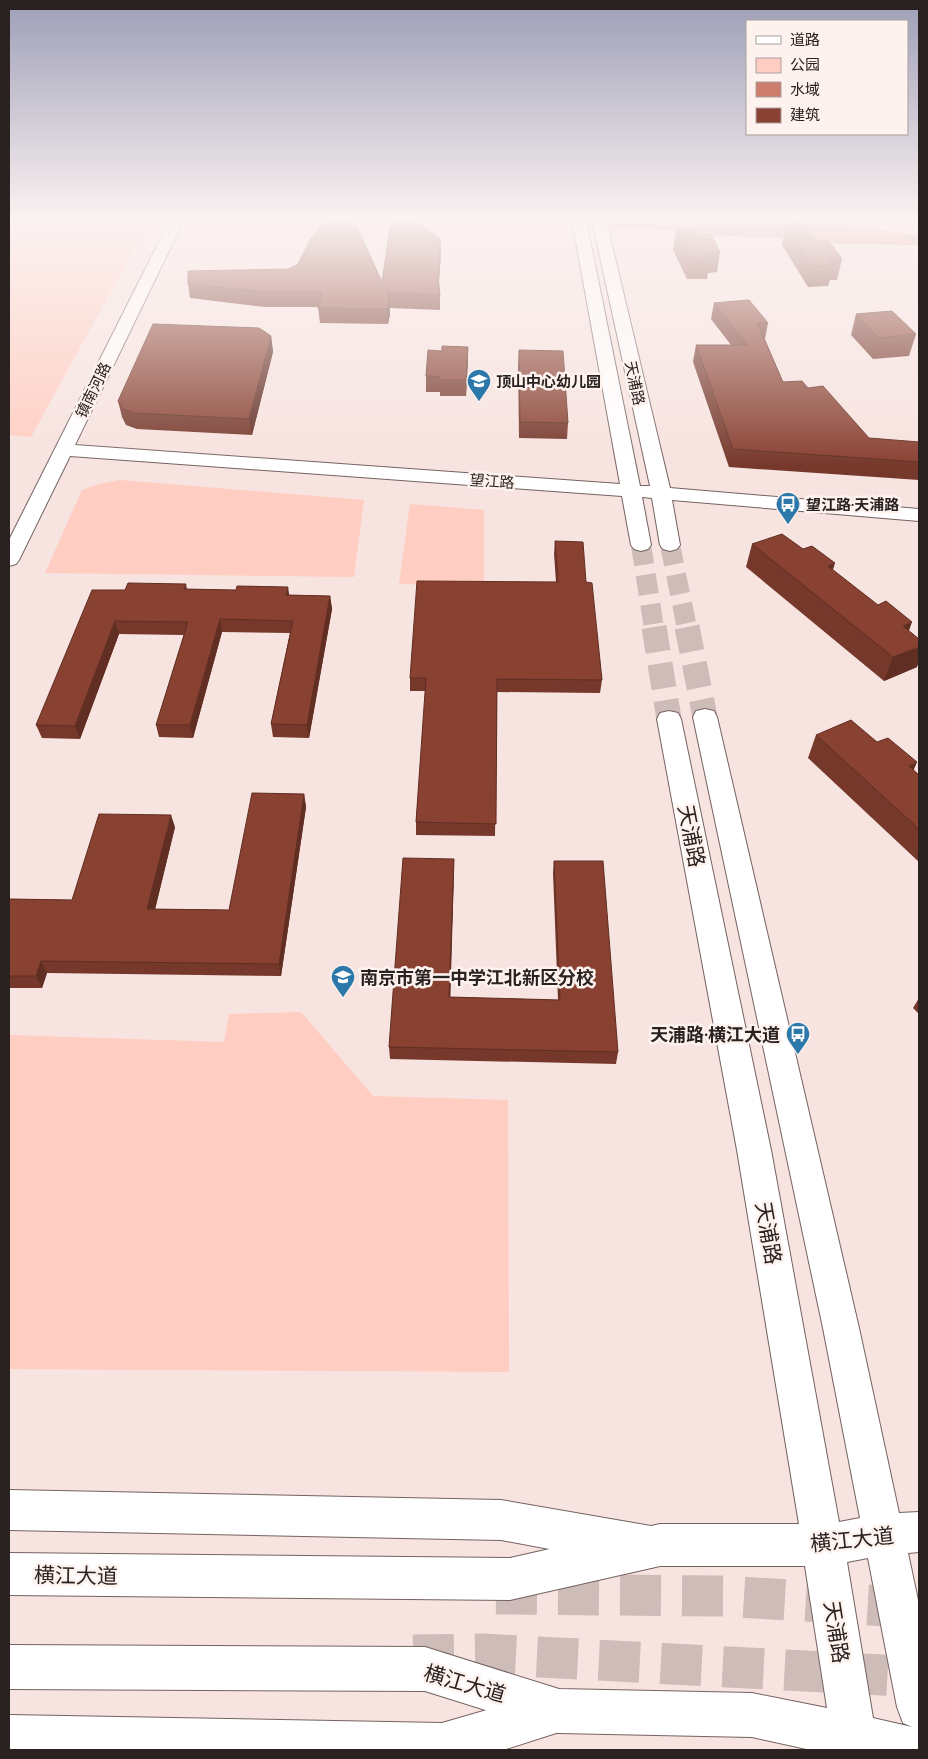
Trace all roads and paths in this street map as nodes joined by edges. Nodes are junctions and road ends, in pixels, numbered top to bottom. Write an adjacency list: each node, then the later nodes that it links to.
1 (137, 302): 4 (main road, 镇南河路)
2 (595, 302): 5 (main road, 天浦路)
3 (618, 302): 6 (main road, 天浦路)
4 (64, 450): 5 (main road, 望江路); 10 (main road, 镇南河路)
5 (631, 491): 6 (main road, 望江路); 8 (main road, 天浦路)
6 (661, 493): 7 (main road, 望江路); 9 (main road, 天浦路)
7 (919, 515)
8 (641, 545)
9 (670, 545)
10 (9, 560)
11 (705, 716): 14 (main road, 天浦路)
12 (669, 719): 15 (main road, 天浦路)
13 (9, 1510): 16 (main road)
14 (901, 1533): 15 (main road, 横江大道); 19 (main road, 天浦路)
15 (823, 1544): 16 (main road, 横江大道); 22 (main road, 天浦路)
16 (651, 1547): 17 (main road, 横江大道)
17 (9, 1574)
18 (9, 1667): 20 (main road, 横江大道)
19 (919, 1707)
20 (559, 1711): 21 (main road); 22 (main road, 横江大道)
21 (9, 1738)
22 (855, 1744): 23 (main road, 横江大道)
23 (915, 1750)

